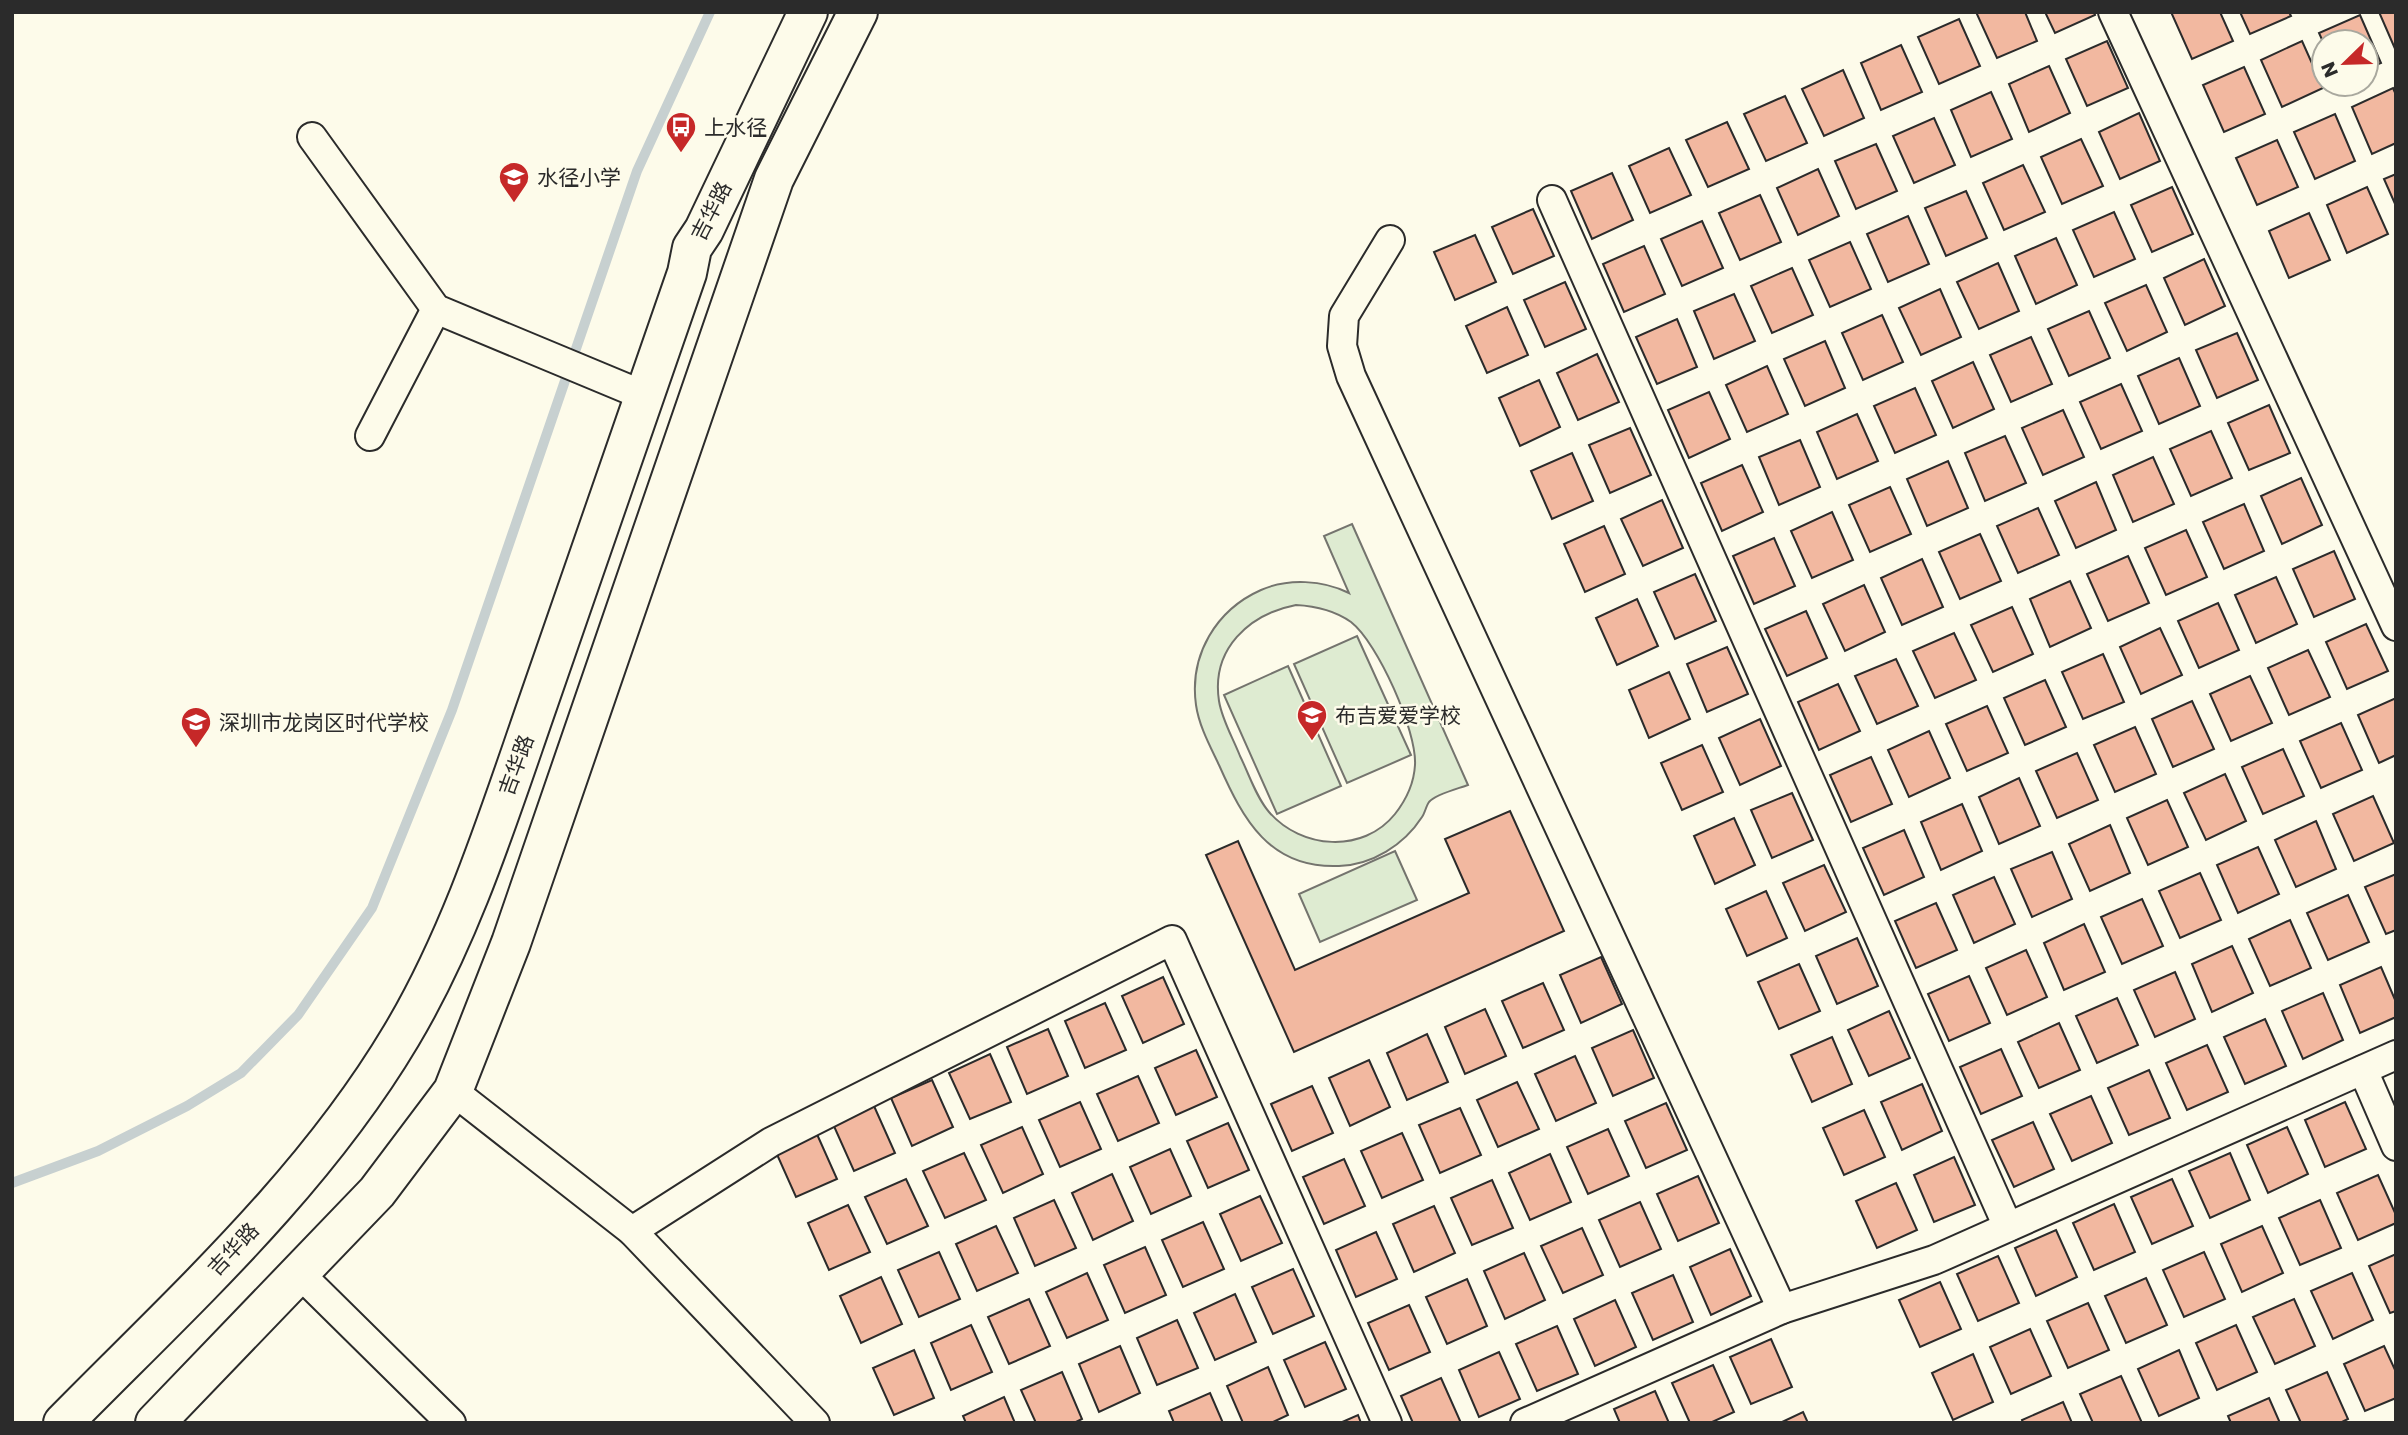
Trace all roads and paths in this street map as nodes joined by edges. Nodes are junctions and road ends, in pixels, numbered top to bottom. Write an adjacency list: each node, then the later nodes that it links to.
1 (808, 12): 8 (main road, 吉华路)
2 (858, 12): 13 (main road)
3 (2113, 12): 10 (street)
4 (312, 136): 7 (street)
5 (1552, 200): 15 (street)
6 (1390, 240): 18 (street)
7 (436, 309): 8 (street); 9 (street)
8 (645, 396): 19 (main road, 吉华路)
9 (370, 436)
10 (2396, 626)
11 (2396, 1055): 12 (street)
12 (2364, 1070): 14 (street); 15 (street)
13 (453, 1091): 16 (street); 17 (main road)
14 (2396, 1146)
15 (2008, 1227): 18 (street)
16 (632, 1231): 22 (street); 23 (street)
17 (300, 1274): 20 (main road); 21 (street)
18 (1782, 1309): 24 (street)
19 (63, 1423)
20 (155, 1423)
21 (451, 1423)
22 (814, 1423)
23 (1387, 1423)
24 (1525, 1423)

